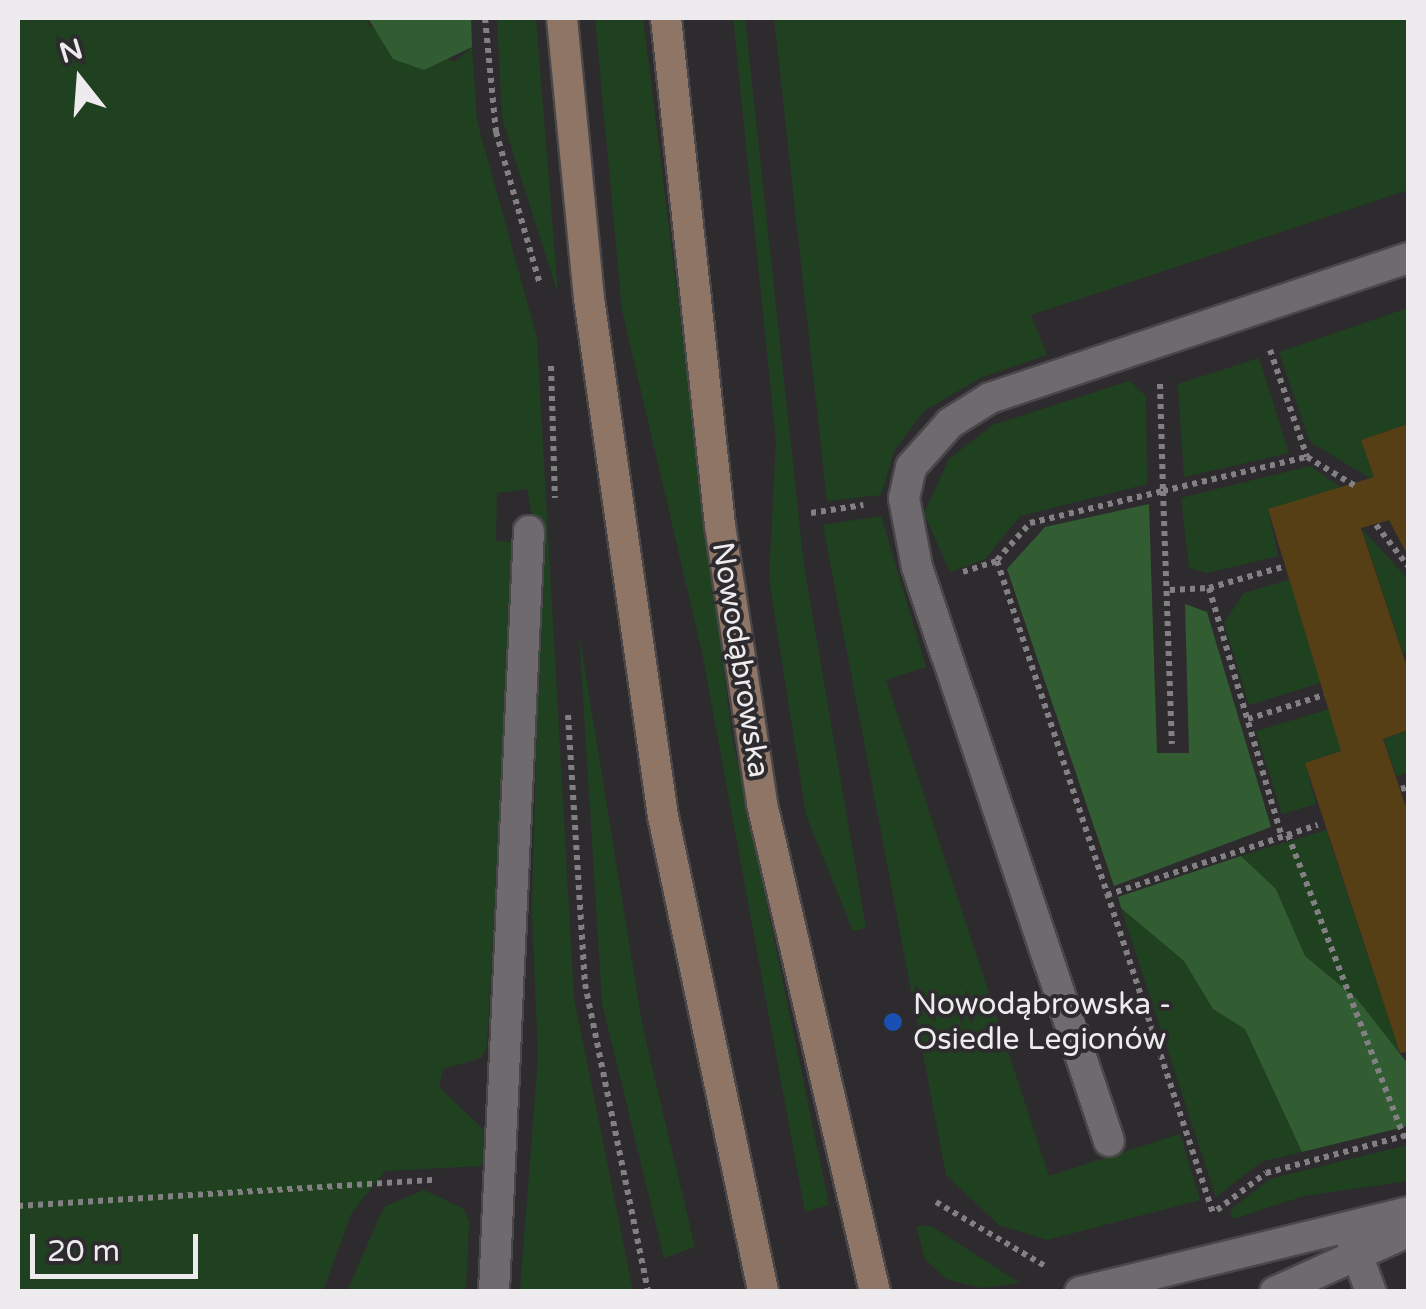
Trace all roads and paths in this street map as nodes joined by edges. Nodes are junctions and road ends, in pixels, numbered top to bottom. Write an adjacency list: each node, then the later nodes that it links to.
1 (562, 18): 38 (street)
2 (666, 18): 39 (street, Nowodąbrowska)
3 (1408, 258): 4 (street)
4 (1149, 343): 8 (path); 14 (street)
5 (1268, 344): 6 (path)
6 (1308, 457): 7 (path); 8 (path)
7 (1357, 486)
8 (1163, 491): 11 (path); 16 (path)
9 (1376, 524): 12 (path)
10 (529, 531): 36 (street)
11 (997, 560): 14 (path); 22 (path)
12 (1408, 566)
13 (1282, 567): 15 (path)
14 (923, 586): 24 (street)
15 (1209, 588): 16 (path); 18 (path)
16 (1170, 590): 19 (path)
17 (1324, 695): 18 (path)
18 (1248, 719): 21 (path)
19 (1172, 744)
20 (1318, 825): 21 (path)
21 (1285, 836): 22 (path); 23 (path)
22 (1107, 895): 29 (path)
23 (1406, 1136): 29 (path)
24 (1109, 1141)
25 (434, 1180): 27 (path)
26 (936, 1202): 33 (path)
27 (18, 1206)
28 (1408, 1212): 31 (street)
29 (1213, 1214): 30 (path)
30 (1194, 1219)
31 (1345, 1223): 34 (street); 40 (street)
32 (1408, 1232): 34 (street)
33 (1063, 1258)
34 (1357, 1258): 41 (street); 42 (street)
35 (651, 1276): 37 (path)
36 (494, 1292)
37 (648, 1292)
38 (763, 1292)
39 (875, 1292)
40 (1080, 1292)
41 (1275, 1292)
42 (1371, 1292)

